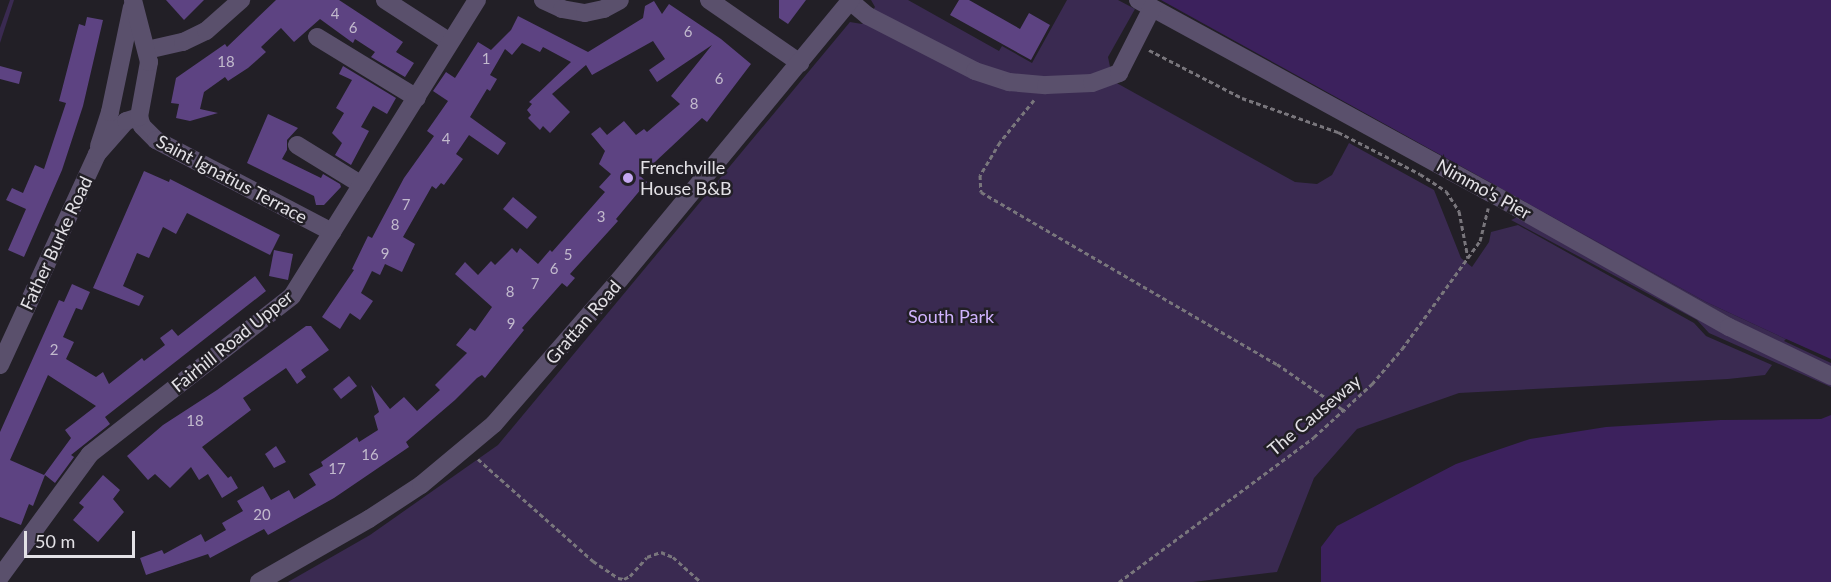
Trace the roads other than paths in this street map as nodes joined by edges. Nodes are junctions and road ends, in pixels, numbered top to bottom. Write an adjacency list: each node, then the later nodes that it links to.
1 (241, 0): 12 (street)
2 (385, 0): 11 (street)
3 (477, 0): 11 (street, Fairhill Road Upper)
4 (543, 0): 5 (street)
5 (620, 0)
6 (709, 0): 13 (street)
7 (133, 1): 12 (street, Father Burke Road); 17 (street, Father Burke Road)
8 (851, 1): 9 (street); 13 (street, Grattan Road)
9 (1145, 4): 21 (street, Nimmo's Pier)
10 (317, 37): 14 (street)
11 (450, 42): 14 (street, Fairhill Road Upper)
12 (147, 50): 15 (street, Father Burke Road)
13 (800, 63): 24 (street, Grattan Road)
14 (417, 98): 18 (street, Fairhill Road Upper)
15 (139, 117): 17 (street, Father Burke Road); 19 (street, Saint Ignatius Terrace)
16 (297, 145): 18 (street)
17 (97, 154): 20 (street, Father Burke Road)
18 (362, 185): 19 (street, Fairhill Road Upper)
19 (332, 232): 22 (street, Fairhill Road Upper)
20 (0, 365)
21 (1831, 376)
22 (5, 569): 23 (street, Fairhill Road Upper)
23 (11, 582)
24 (259, 582)

